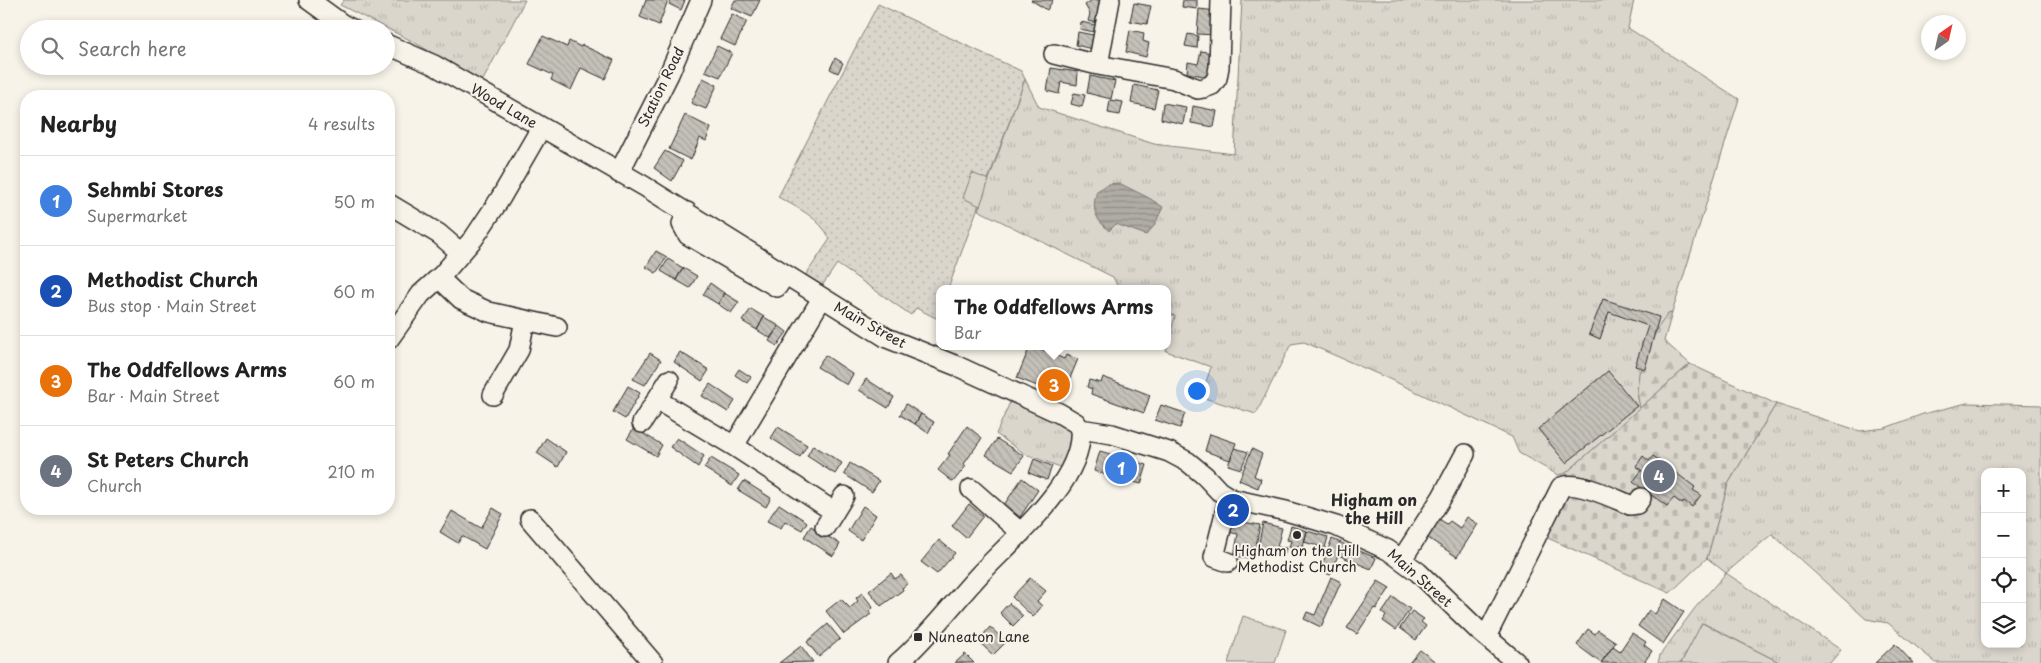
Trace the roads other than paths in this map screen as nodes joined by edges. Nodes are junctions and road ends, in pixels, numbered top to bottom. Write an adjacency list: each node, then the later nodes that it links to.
1 (1110, 0): 8 (street)
2 (1221, 0): 8 (street)
3 (699, 1): 10 (street, Station Road)
4 (321, 4): 5 (street)
5 (338, 20)
6 (395, 48): 9 (street, Wood Lane)
7 (1054, 54): 8 (street)
8 (1098, 65)
9 (541, 128): 10 (street, Wood Lane); 12 (street)
10 (618, 173): 14 (street, Main Street)
11 (395, 208): 12 (street)
12 (461, 253): 13 (street)
13 (439, 278): 15 (street); 17 (street)
14 (822, 298): 22 (street, Main Street); 23 (street)
15 (525, 320): 16 (street); 19 (street)
16 (557, 327)
17 (395, 331)
18 (669, 380): 20 (street)
19 (493, 395)
20 (657, 400): 21 (street); 23 (street)
21 (642, 423)
22 (1080, 429): 26 (street, Main Street); 30 (street)
23 (734, 446): 28 (street)
24 (1464, 454): 31 (street)
25 (971, 489): 30 (street)
26 (1229, 497): 31 (street, Main Street); 32 (street)
27 (1641, 498): 33 (street)
28 (834, 511)
29 (530, 519): 34 (street)
30 (1021, 533): 35 (street)
31 (1402, 559): 33 (street, Main Street)
32 (1228, 562)
33 (1486, 637): 36 (street, Main Street)
34 (652, 663)
35 (898, 663)
36 (1517, 663)

